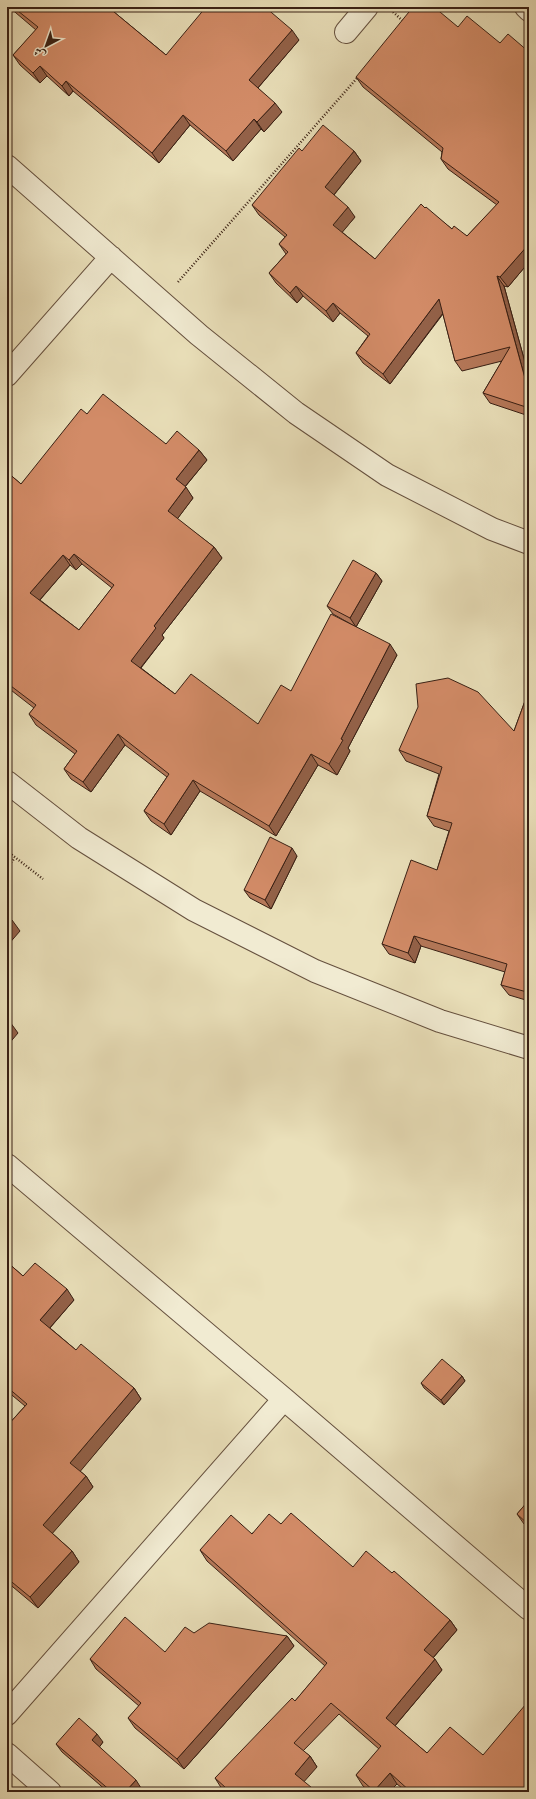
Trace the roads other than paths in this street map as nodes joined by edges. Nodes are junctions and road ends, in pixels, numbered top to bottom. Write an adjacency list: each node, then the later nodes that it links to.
1 (367, 7): 4 (street)
2 (526, 7): 3 (street)
3 (529, 10)
4 (346, 32)
5 (7, 166): 6 (street)
6 (111, 257): 7 (street); 8 (street)
7 (7, 376)
8 (529, 543)
9 (7, 782): 10 (street)
10 (529, 1048)
11 (7, 1165): 12 (street)
12 (284, 1399): 13 (street); 14 (street)
13 (529, 1609)
14 (7, 1714)
15 (7, 1754): 16 (street)
16 (50, 1792)

